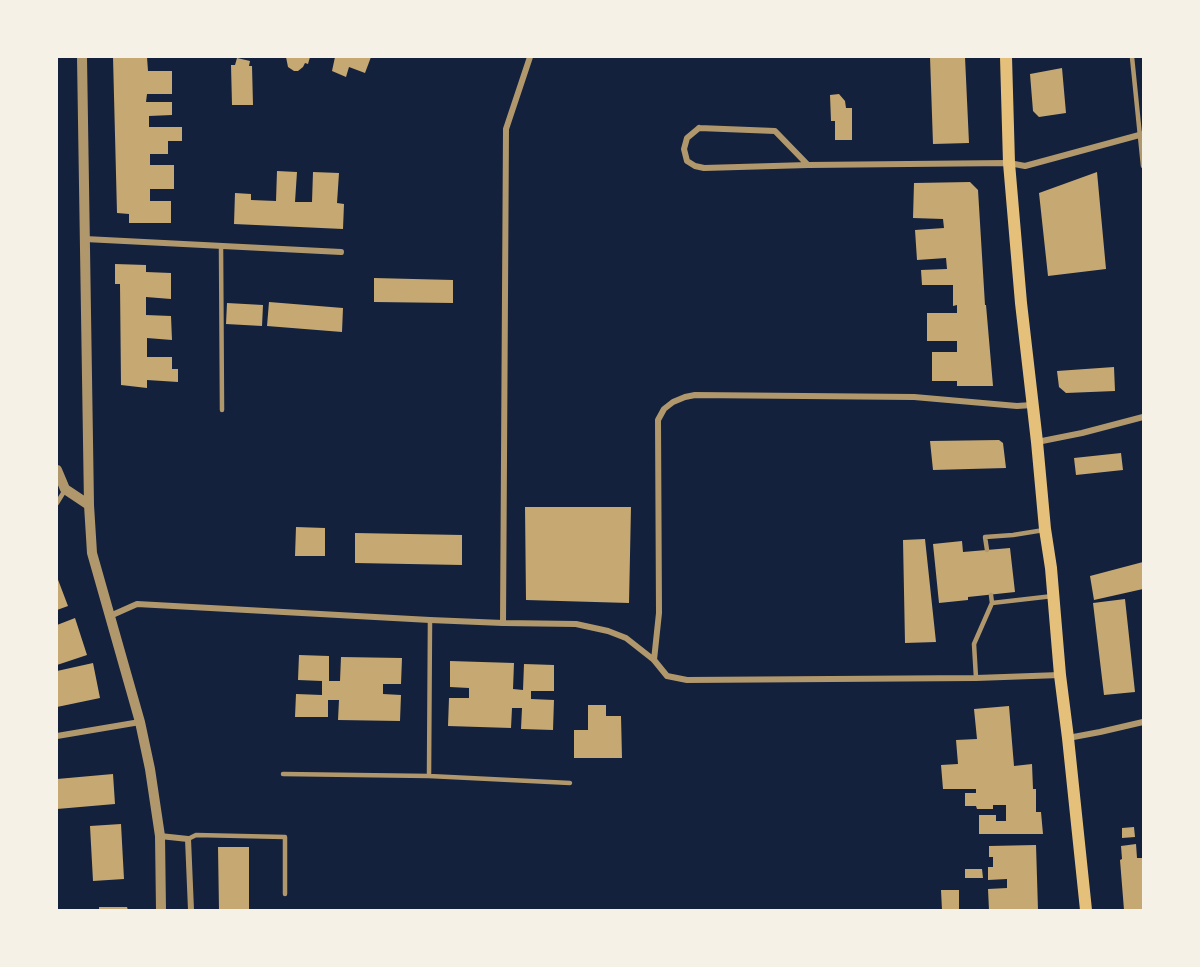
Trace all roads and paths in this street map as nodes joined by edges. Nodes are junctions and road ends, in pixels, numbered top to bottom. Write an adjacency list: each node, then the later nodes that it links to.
1 (82, 57): 9 (street)
2 (530, 57): 27 (street)
3 (1006, 57): 6 (main road)
4 (1132, 57): 5 (lane)
5 (1141, 135): 6 (street); 8 (lane)
6 (1009, 163): 7 (street); 12 (main road)
7 (808, 165): 7 (street)
8 (1143, 166)
9 (85, 239): 10 (street); 19 (street)
10 (221, 246): 11 (street); 13 (lane)
11 (340, 252)
12 (1032, 405): 15 (main road); 28 (street)
13 (222, 410)
14 (1143, 417): 15 (street)
15 (1038, 442): 20 (main road)
16 (57, 470): 17 (street)
17 (66, 489): 18 (lane); 19 (street)
18 (57, 503)
19 (89, 505): 25 (street)
20 (1045, 529): 21 (lane); 23 (main road)
21 (987, 550)
22 (991, 595): 24 (lane)
23 (1053, 596): 24 (lane); 29 (main road)
24 (992, 603): 30 (lane)
25 (110, 616): 26 (street); 31 (street)
26 (430, 620): 27 (street); 36 (lane)
27 (503, 623): 28 (street)
28 (654, 660): 30 (street)
29 (1060, 675): 30 (street); 34 (main road)
30 (976, 678)
31 (141, 722): 33 (street); 38 (street)
32 (1143, 722): 34 (street)
33 (57, 736)
34 (1068, 738): 43 (main road)
35 (283, 774): 36 (lane)
36 (429, 776): 37 (lane)
37 (570, 783)
38 (160, 836): 39 (street); 41 (street)
39 (188, 838): 40 (lane); 42 (street)
40 (285, 894)
41 (161, 910)
42 (191, 910)
43 (1086, 910)

